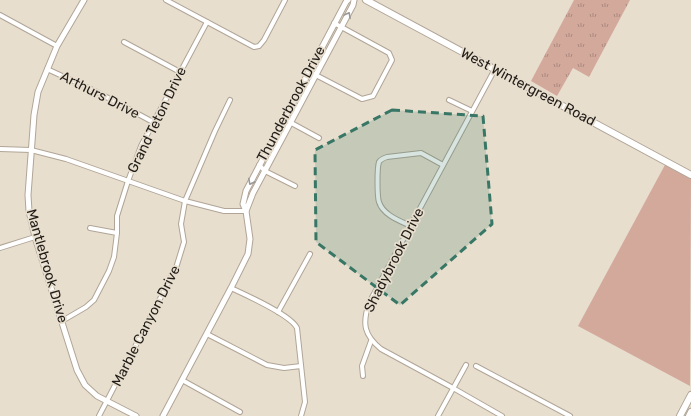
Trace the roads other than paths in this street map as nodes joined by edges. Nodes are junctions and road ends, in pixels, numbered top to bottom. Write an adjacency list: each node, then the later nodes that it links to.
1 (84, 0): 12 (street, Mantlebrook Drive)
2 (166, 0): 8 (street)
3 (284, 0): 8 (street)
4 (348, 0): 9 (street, Thunderbrook Drive)
5 (354, 0): 10 (street, Thunderbrook Drive, one-way to 5)
6 (366, 0): 14 (main road, West Wintergreen Road)
7 (0, 16): 12 (street)
8 (207, 22): 16 (street, Grand Teton Drive)
9 (334, 23): 10 (street); 15 (street, Thunderbrook Drive)
10 (341, 26): 17 (street, Thunderbrook Drive); 17 (street)
11 (124, 42): 16 (street)
12 (58, 46): 13 (street, Mantlebrook Drive)
13 (47, 69): 22 (street, Arthurs Drive); 26 (street, Mantlebrook Drive)
14 (495, 69): 20 (street, Shadybrook Drive); 30 (main road, West Wintergreen Road)
15 (308, 71): 17 (street); 21 (street, Thunderbrook Drive)
16 (180, 72): 22 (street, Grand Teton Drive)
17 (315, 75): 23 (street, Thunderbrook Drive)
18 (230, 100): 33 (street, Marble Canyon Drive)
19 (449, 100): 20 (street)
20 (472, 111): 28 (street, Shadybrook Drive)
21 (284, 119): 23 (street); 27 (street, Thunderbrook Drive)
22 (153, 122): 31 (street, Grand Teton Drive)
23 (290, 122): 24 (street); 29 (street, Thunderbrook Drive)
24 (319, 138)
25 (0, 149): 26 (street)
26 (31, 150): 31 (street); 38 (street, Mantlebrook Drive)
27 (260, 165): 29 (street); 34 (street, Thunderbrook Drive, one-way to 34)
28 (443, 166): 35 (street, Shadybrook Drive); 35 (street)
29 (265, 171): 32 (street); 34 (street, Thunderbrook Drive)
30 (691, 175)
31 (128, 181): 33 (street); 37 (street, Grand Teton Drive)
32 (295, 186)
33 (185, 201): 34 (street); 53 (street, Marble Canyon Drive)
34 (246, 211): 41 (street, Thunderbrook Drive)
35 (411, 226): 45 (street, Shadybrook Drive)
36 (90, 228): 37 (street)
37 (117, 233): 43 (street, Grand Teton Drive)
38 (36, 237): 39 (street); 43 (street, Mantlebrook Drive)
39 (0, 248)
40 (310, 254): 42 (street)
41 (231, 288): 42 (street); 44 (street, Thunderbrook Drive)
42 (278, 312): 47 (street)
43 (62, 321): 53 (street, Mantlebrook Drive)
44 (207, 334): 47 (street); 50 (street, Thunderbrook Drive)
45 (371, 341): 49 (street); 51 (street)
46 (466, 365): 51 (street)
47 (301, 366): 59 (street)
48 (476, 366): 62 (street)
49 (363, 376)
50 (182, 380): 54 (street); 58 (street, Thunderbrook Drive)
51 (453, 388): 60 (street); 61 (street)
52 (691, 395): 63 (main road)
53 (107, 402): 56 (street, Marble Canyon Drive); 57 (street, Mantlebrook Drive)
54 (240, 412)
55 (691, 412): 64 (main road)
56 (99, 416)
57 (136, 416)
58 (163, 416)
59 (301, 416)
60 (438, 416)
61 (502, 416)
62 (570, 416)
63 (680, 416)
64 (689, 416)

